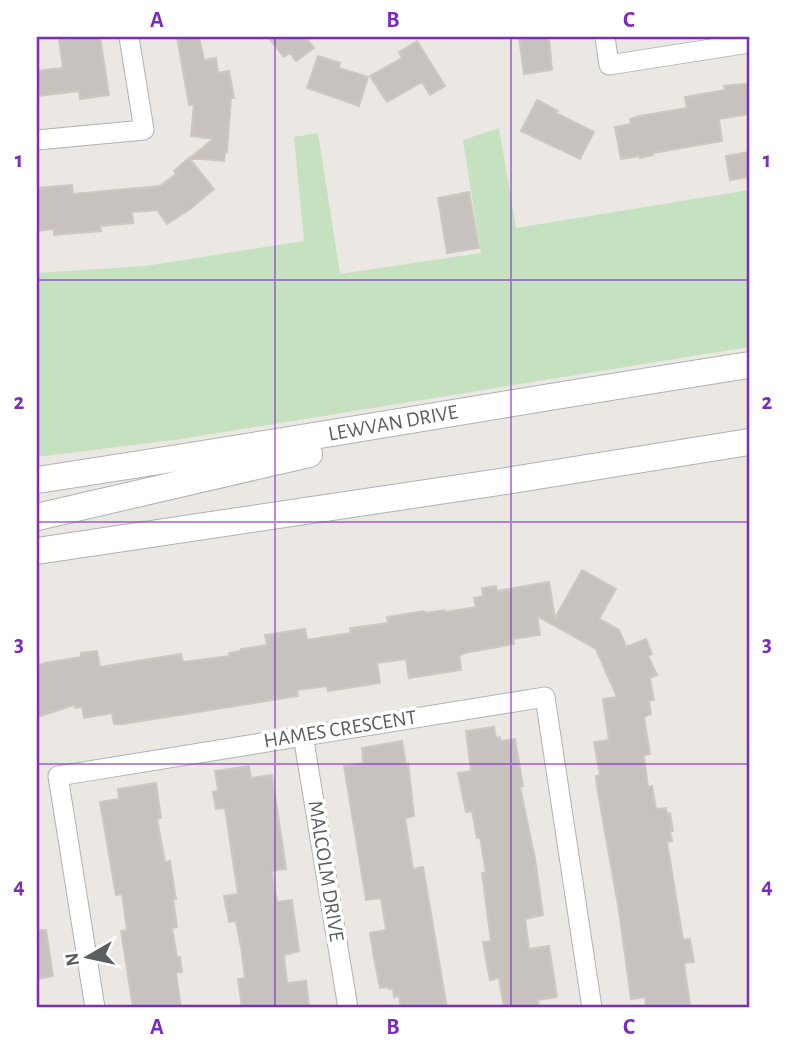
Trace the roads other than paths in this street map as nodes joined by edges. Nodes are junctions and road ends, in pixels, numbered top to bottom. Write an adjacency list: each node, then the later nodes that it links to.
1 (129, 37): 4 (street)
2 (605, 37): 3 (street)
3 (749, 43)
4 (37, 140)
5 (749, 365): 6 (main road, LEWVAN DRIVE)
6 (510, 403): 8 (main road, LEWVAN DRIVE); 9 (main road)
7 (749, 442): 10 (main road)
8 (37, 480)
9 (37, 517)
10 (37, 551)
11 (303, 734): 12 (street, HAMES CRESCENT); 13 (street, MALCOLM DRIVE); 14 (street, HAMES CRESCENT)
12 (95, 1008)
13 (348, 1008)
14 (592, 1008)

